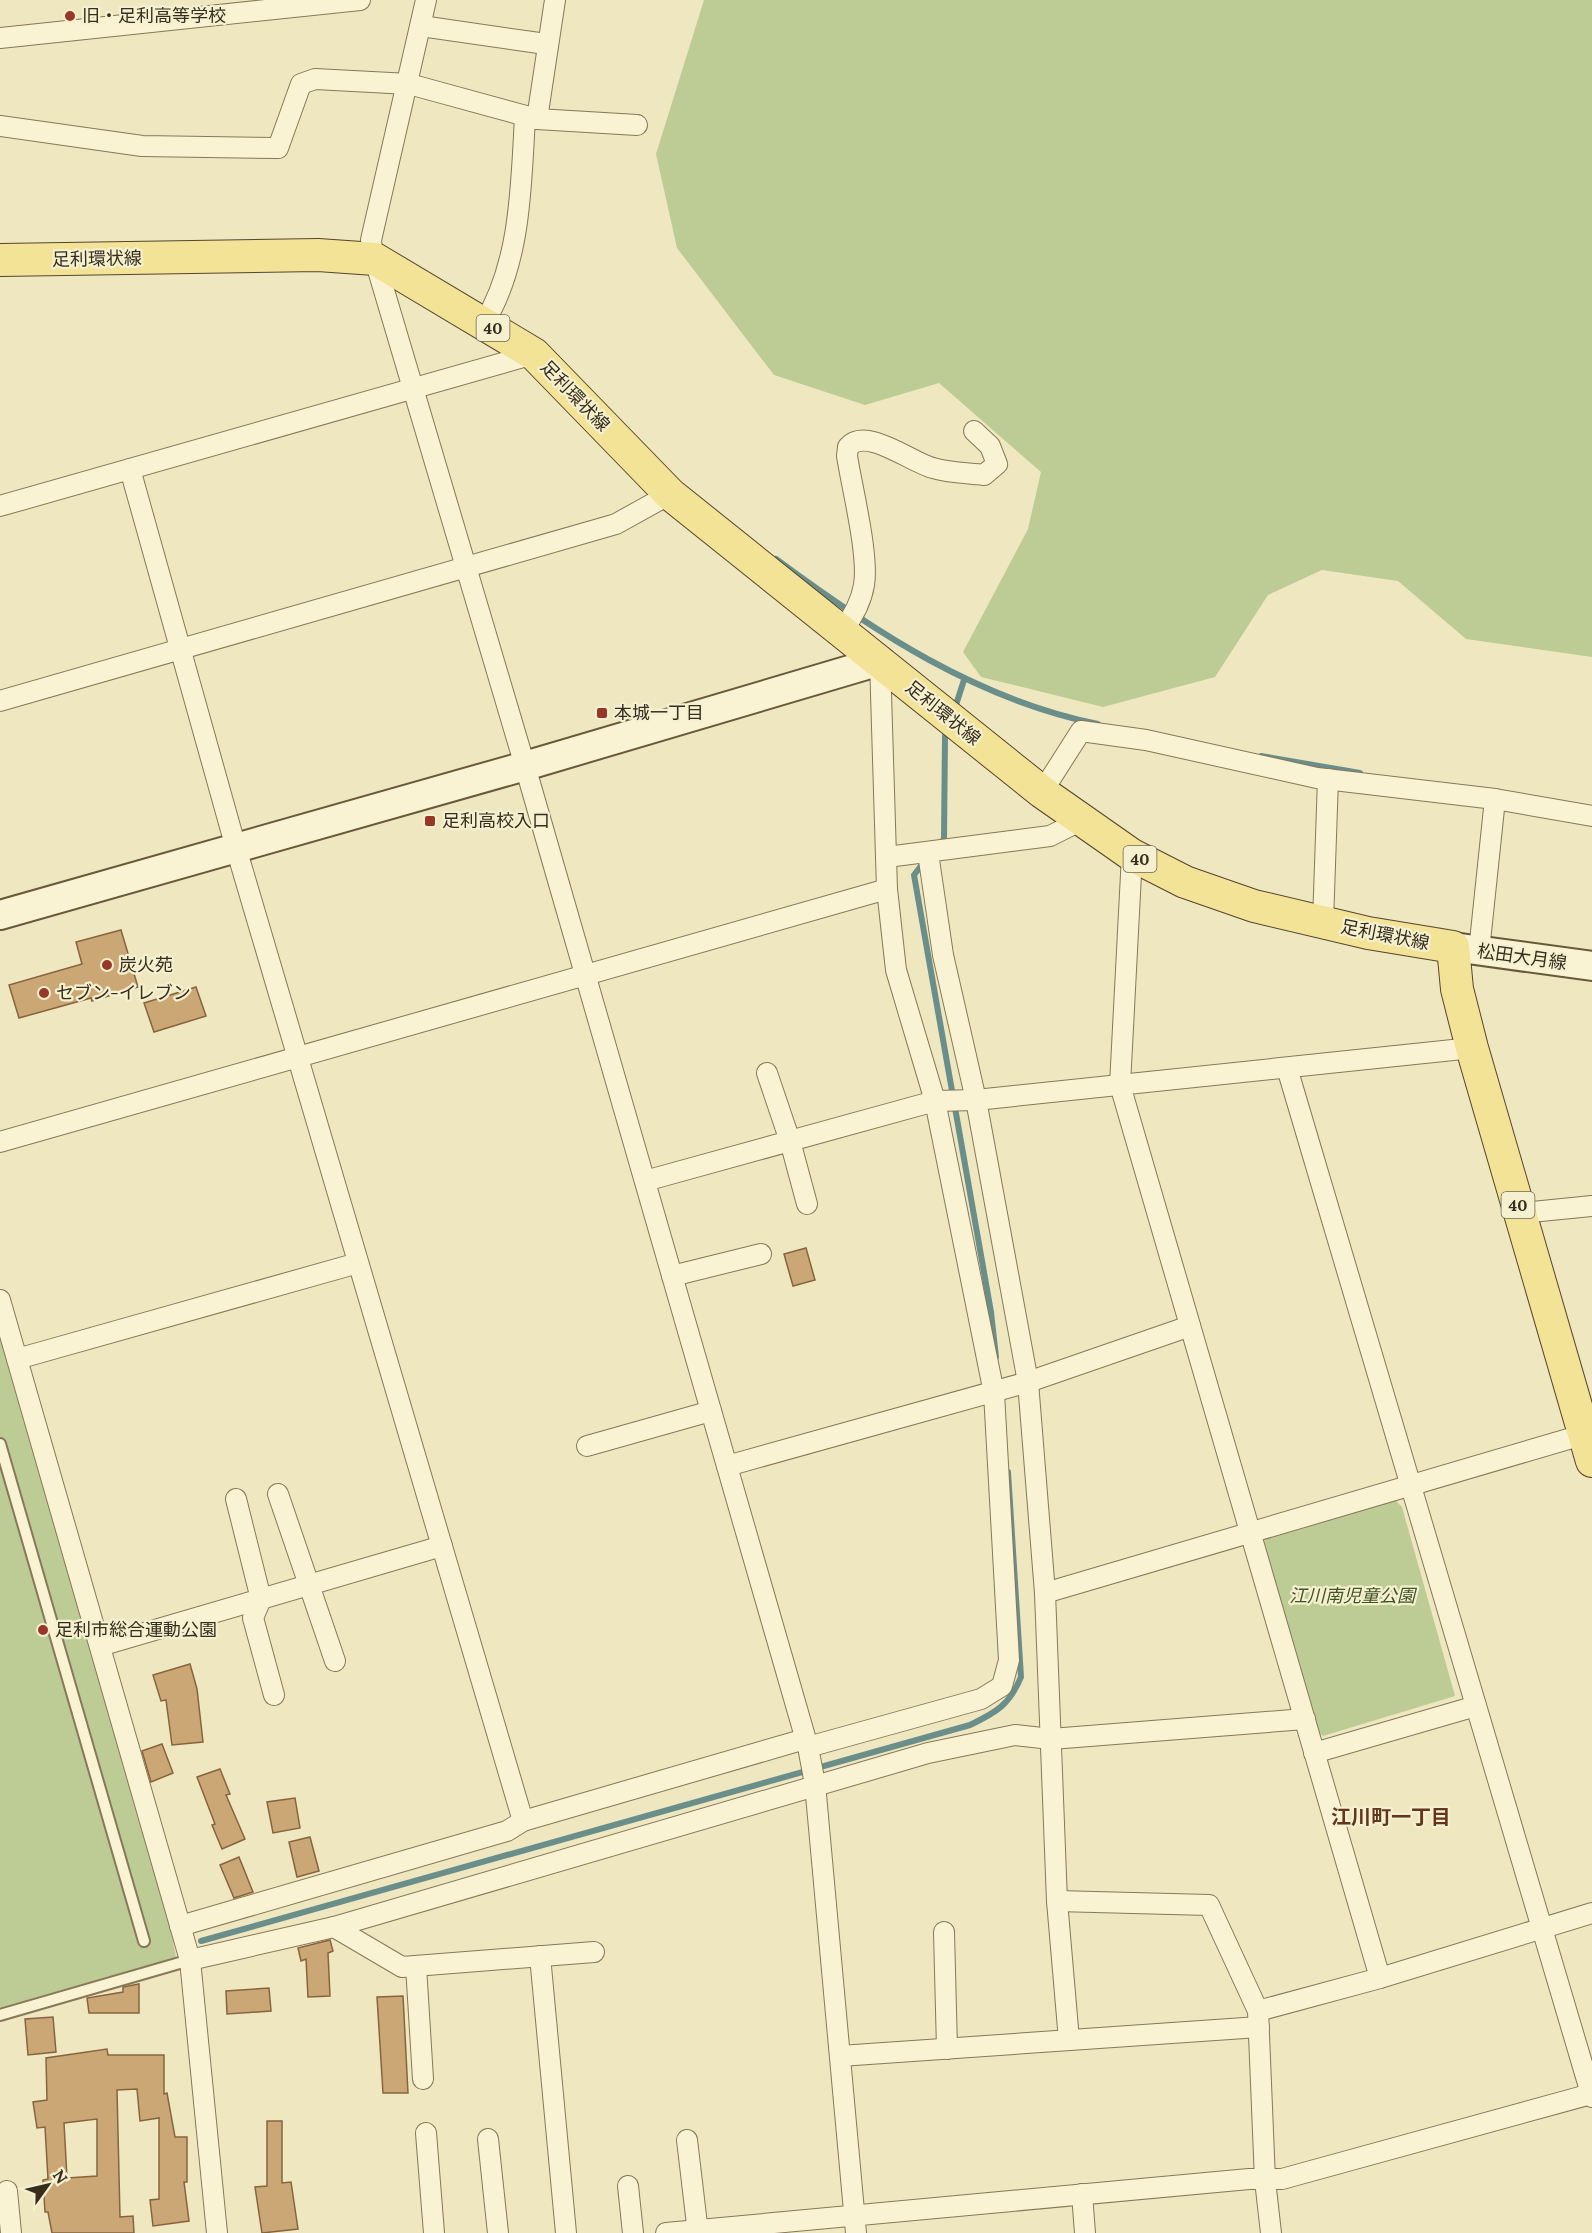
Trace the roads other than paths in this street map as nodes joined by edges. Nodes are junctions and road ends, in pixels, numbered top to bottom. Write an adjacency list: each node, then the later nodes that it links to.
1 (360, 0): 5 (street)
2 (426, 0): 4 (street)
3 (555, 0): 6 (street)
4 (422, 26): 6 (street); 7 (street)
5 (0, 38)
6 (546, 44): 8 (street)
7 (409, 84): 8 (street); 10 (street); 11 (street)
8 (531, 118): 9 (street); 13 (street)
9 (637, 124)
10 (0, 126)
11 (373, 250): 12 (main road, 足利環状線 / 40); 13 (main road, 足利環状線 / 40); 15 (street)
12 (0, 260)
13 (489, 314): 14 (main road, 足利環状線 / 40)
14 (534, 354): 15 (street); 18 (main road, 足利環状線 / 40)
15 (413, 389): 17 (street); 20 (street)
16 (974, 431): 21 (street)
17 (130, 469): 19 (street); 22 (street)
18 (669, 494): 20 (street); 21 (main road, 足利環状線 / 40)
19 (0, 506)
20 (467, 568): 22 (street); 25 (street)
21 (850, 621): 23 (main road, 足利環状線 / 40)
22 (181, 649): 24 (street); 31 (street)
23 (880, 661): 25 (street); 27 (main road, 足利環状線 / 40); 34 (street)
24 (0, 701)
25 (525, 766): 31 (street); 40 (street)
26 (1328, 779): 27 (street); 28 (street); 37 (street)
27 (1042, 792): 30 (main road, 足利環状線 / 40)
28 (1495, 799): 29 (street); 38 (street)
29 (1592, 816)
30 (1080, 821): 32 (street); 33 (main road, 足利環状線 / 40)
31 (236, 848): 36 (street); 42 (street)
32 (928, 853): 34 (street); 47 (street)
33 (1132, 855): 37 (main road, 足利環状線 / 40); 45 (street)
34 (887, 857): 35 (street)
35 (887, 889): 40 (street); 46 (street)
36 (0, 915)
37 (1323, 922): 38 (main road, 足利環状線 / 40)
38 (1466, 949): 39 (street, 松田大月線); 41 (main road, 足利環状線 / 40)
39 (1592, 966)
40 (585, 974): 42 (street); 50 (street)
41 (1472, 1048): 43 (street); 53 (main road, 足利環状線 / 40)
42 (298, 1056): 49 (street); 55 (street)
43 (1287, 1068): 45 (street); 67 (street)
44 (767, 1073): 48 (street)
45 (1120, 1085): 47 (street); 58 (street)
46 (935, 1101): 47 (street); 48 (street); 61 (street)
47 (976, 1101): 60 (street)
48 (790, 1141): 50 (street); 51 (street)
49 (0, 1142)
50 (645, 1181): 56 (street)
51 (807, 1204)
52 (1592, 1206): 53 (street)
53 (1521, 1213): 63 (main road, 足利環状線 / 40)
54 (761, 1254): 56 (street)
55 (358, 1263): 59 (street); 71 (street)
56 (672, 1276): 62 (street)
57 (0, 1300): 59 (street)
58 (1190, 1326): 60 (street); 70 (street)
59 (17, 1359): 75 (street)
60 (1028, 1382): 61 (street); 73 (street)
61 (994, 1393): 66 (street); 81 (street)
62 (711, 1411): 65 (street); 66 (street)
63 (1589, 1442): 67 (street)
64 (0, 1444): 91 (lane)
65 (586, 1446)
66 (727, 1466): 81 (street)
67 (1410, 1484): 70 (street); 78 (street)
68 (279, 1494): 72 (street)
69 (236, 1498): 74 (street)
70 (1251, 1533): 73 (street); 79 (street)
71 (442, 1546): 72 (street); 84 (street)
72 (309, 1585): 74 (street); 76 (street)
73 (1045, 1593): 80 (street)
74 (261, 1599): 75 (street); 77 (street)
75 (100, 1646): 87 (street)
76 (335, 1661)
77 (274, 1695)
78 (1476, 1706): 82 (street); 89 (street)
79 (1305, 1719): 80 (street); 82 (street)
80 (1051, 1739): 83 (street); 85 (street)
81 (807, 1743): 83 (street); 84 (street)
82 (1314, 1753): 96 (street)
83 (815, 1784): 88 (street); 101 (street)
84 (523, 1821): 87 (street)
85 (1057, 1901): 98 (street); 99 (street)
86 (1592, 1913): 89 (street)
87 (180, 1926): 94 (street)
88 (334, 1927): 94 (street); 95 (street)
89 (1541, 1928): 96 (street); 103 (street)
90 (944, 1932): 100 (street)
91 (144, 1941)
92 (594, 1952): 93 (street)
93 (540, 1956): 95 (street); 117 (street)
94 (190, 1960): 97 (lane); 114 (street)
95 (416, 1966): 102 (street)
96 (1380, 1978): 98 (street)
97 (0, 2015)
98 (1259, 2019): 99 (street); 107 (street)
99 (1069, 2040): 100 (street)
100 (947, 2049): 101 (street)
101 (840, 2056): 111 (street)
102 (423, 2079)
103 (1591, 2096): 107 (street)
104 (426, 2133): 115 (street)
105 (488, 2139): 116 (street)
106 (687, 2140): 112 (street)
107 (1265, 2180): 110 (street); 121 (street)
108 (628, 2186): 118 (street)
109 (7, 2191): 113 (street)
110 (1082, 2194): 111 (street); 120 (street)
111 (855, 2224): 112 (street)
112 (698, 2231): 119 (street)
113 (11, 2233)
114 (217, 2233)
115 (434, 2233)
116 (498, 2233)
117 (566, 2233)
118 (633, 2233)
119 (666, 2233)
120 (1085, 2233)
121 (1271, 2233)

